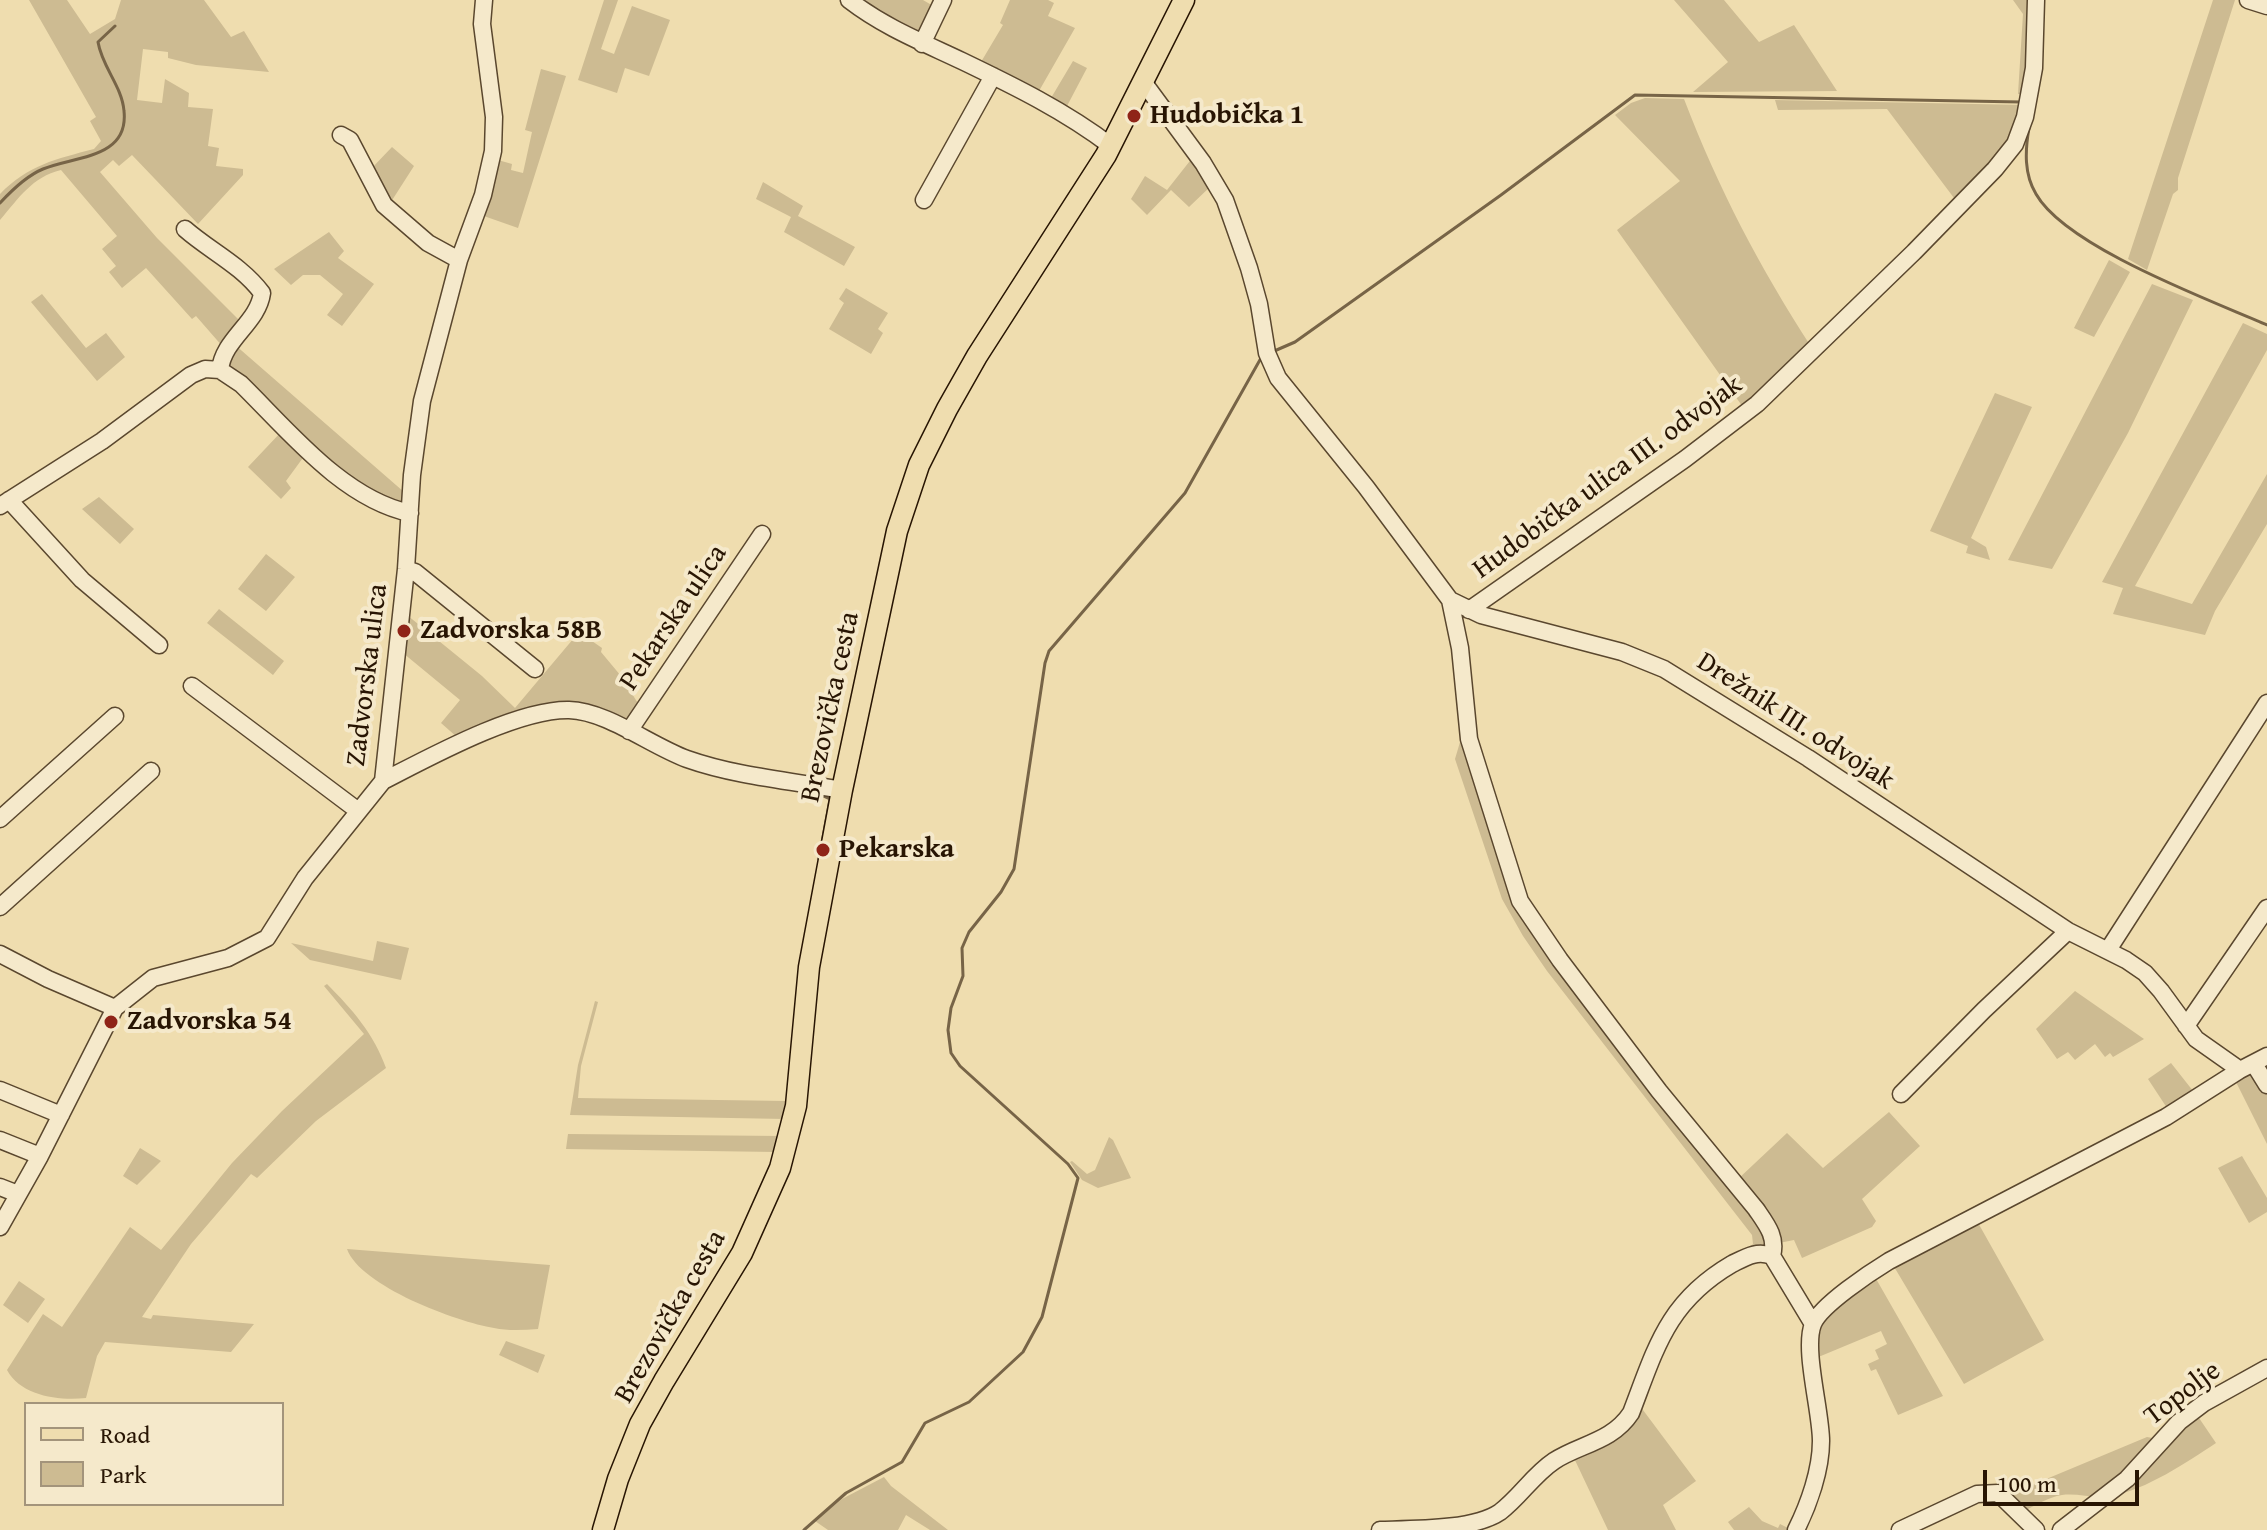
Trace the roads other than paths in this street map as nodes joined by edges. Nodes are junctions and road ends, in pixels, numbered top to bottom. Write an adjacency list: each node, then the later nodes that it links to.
1 (484, 0): 15 (street, Zadvorska ulica)
2 (849, 0): 8 (street)
3 (943, 0): 8 (street)
4 (1184, 0): 10 (main road, Brezovička cesta)
5 (2036, 0): 22 (street, Hudobička ulica III. odvojak)
6 (2248, 0): 7 (street)
7 (2267, 6)
8 (922, 44): 9 (street)
9 (993, 76): 12 (street); 13 (street)
10 (1144, 83): 12 (main road, Brezovička cesta); 21 (street, Hudobička ulica III. odvojak)
11 (341, 135): 15 (street)
12 (1111, 146): 31 (main road, Brezovička cesta)
13 (924, 200)
14 (185, 229): 16 (street)
15 (459, 260): 18 (street, Zadvorska ulica)
16 (220, 370): 17 (street); 18 (street)
17 (4, 503): 23 (street)
18 (410, 513): 20 (street, Zadvorska ulica)
19 (762, 534): 28 (street, Pekarska ulica)
20 (406, 569): 24 (street, Zadvorska ulica); 30 (street, Zadvorska ulica)
21 (1450, 600): 22 (street, Hudobička ulica III. odvojak); 51 (street)
22 (1469, 610): 36 (street, Drežnik III. odvojak)
23 (159, 645)
24 (535, 669)
25 (192, 686): 32 (street)
26 (2267, 703): 37 (street)
27 (115, 716): 33 (street)
28 (629, 731): 30 (street, Pekarska ulica); 31 (street, Pekarska ulica)
29 (151, 771): 34 (street)
30 (383, 781): 32 (street, Zadvorska ulica)
31 (842, 790): 54 (main road, Brezovička cesta)
32 (357, 810): 39 (street, Zadvorska ulica)
33 (0, 819)
34 (0, 907)
35 (2267, 908): 40 (street)
36 (2068, 931): 37 (street, Drežnik III. odvojak); 44 (street)
37 (2108, 950): 40 (street, Drežnik III. odvojak)
38 (0, 954): 39 (street)
39 (115, 1008): 45 (street, Zadvorska ulica)
40 (2186, 1026): 41 (street, Drežnik III. odvojak)
41 (2254, 1063): 42 (street); 52 (street)
42 (2267, 1085)
43 (0, 1090): 45 (street)
44 (1901, 1094)
45 (61, 1115): 47 (street, Zadvorska ulica)
46 (0, 1140): 47 (street)
47 (40, 1156): 49 (street, Zadvorska ulica)
48 (0, 1187): 49 (street)
49 (18, 1194): 50 (street, Zadvorska ulica)
50 (0, 1227)
51 (1772, 1256): 52 (street); 55 (street)
52 (1813, 1324): 56 (street)
53 (2267, 1368): 59 (street, Topolje)
54 (603, 1530)
55 (1380, 1530)
56 (1796, 1530)
57 (1900, 1530): 58 (street)
58 (2036, 1530)
59 (2061, 1530)

